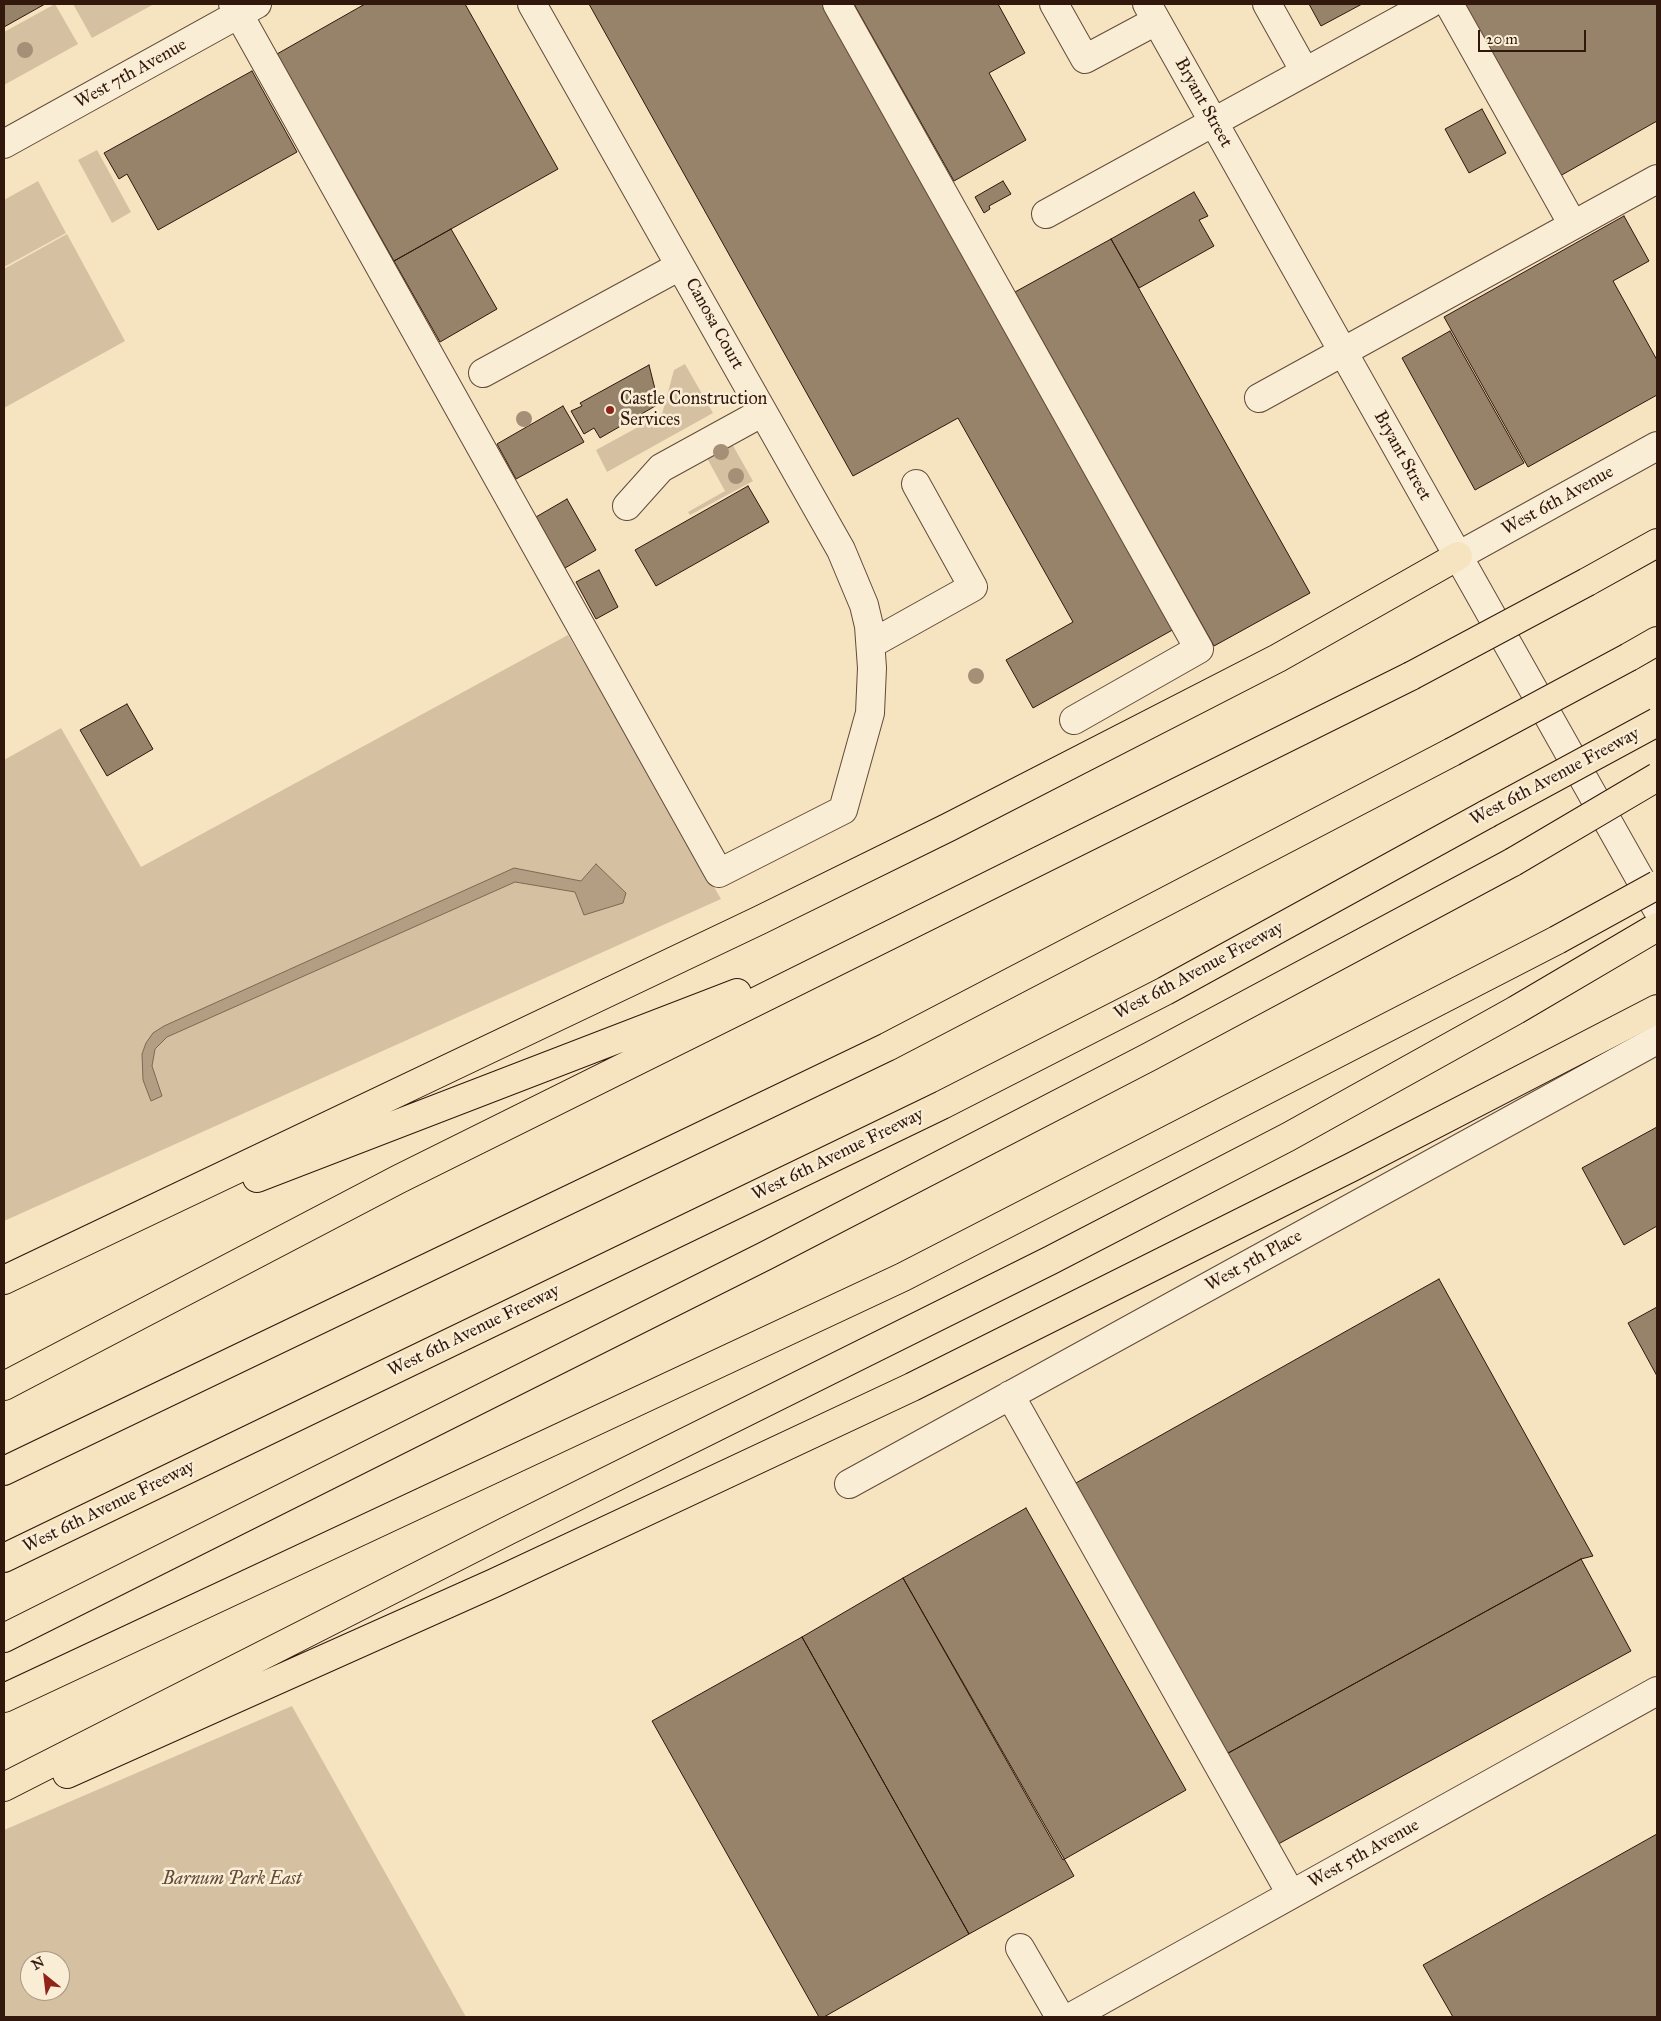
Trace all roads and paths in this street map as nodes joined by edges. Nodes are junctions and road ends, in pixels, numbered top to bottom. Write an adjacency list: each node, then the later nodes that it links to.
1 (532, 4): 15 (street, Canosa Court)
2 (837, 4): 29 (street)
3 (1054, 4): 8 (street)
4 (1267, 4): 9 (street)
5 (1429, 4): 9 (street)
6 (1448, 4): 14 (street)
7 (243, 7): 11 (street, West 7th Avenue); 28 (street, Canosa Court)
8 (1152, 12): 10 (street, Bryant Street)
9 (1305, 72): 10 (street)
10 (1214, 122): 13 (street); 16 (street, Bryant Street)
11 (4, 144)
12 (1657, 179): 14 (street)
13 (1046, 214)
14 (1573, 225): 16 (street)
15 (680, 266): 17 (street); 19 (street, Canosa Court)
16 (1343, 351): 18 (street); 25 (street, Bryant Street)
17 (483, 373)
18 (1259, 398)
19 (763, 412): 22 (street); 28 (street, Canosa Court)
20 (1657, 446): 25 (street, West 6th Avenue)
21 (916, 484): 28 (street)
22 (627, 506)
23 (1657, 543): 26 (highway)
24 (1657, 548): 26 (highway)
25 (1458, 556): 33 (street, Bryant Street); 38 (highway)
26 (1587, 582): 35 (highway, bridge)
27 (1657, 641): 42 (highway, bridge)
28 (871, 644)
29 (1074, 720)
30 (1657, 722): 44 (highway, West 6th Avenue Freeway, bridge)
31 (1657, 777): 45 (highway, bridge)
32 (1657, 885): 47 (highway, bridge)
33 (1657, 909)
34 (1657, 927): 48 (highway)
35 (896, 932): 38 (highway); 40 (highway)
36 (1657, 1009): 49 (highway)
37 (1657, 1037): 41 (street, West 5th Place)
38 (62, 1253): 39 (highway)
39 (4, 1280)
40 (4, 1386)
41 (1010, 1395): 43 (street, West 5th Place); 50 (street)
42 (4, 1471)
43 (849, 1484)
44 (4, 1558)
45 (12, 1634)
46 (1657, 1691): 50 (street, West 5th Avenue)
47 (4, 1698)
48 (4, 1787)
49 (4, 1802)
50 (1291, 1894): 53 (street, West 5th Avenue)
51 (1020, 1948): 52 (street)
52 (1060, 2017)
53 (1071, 2017)

